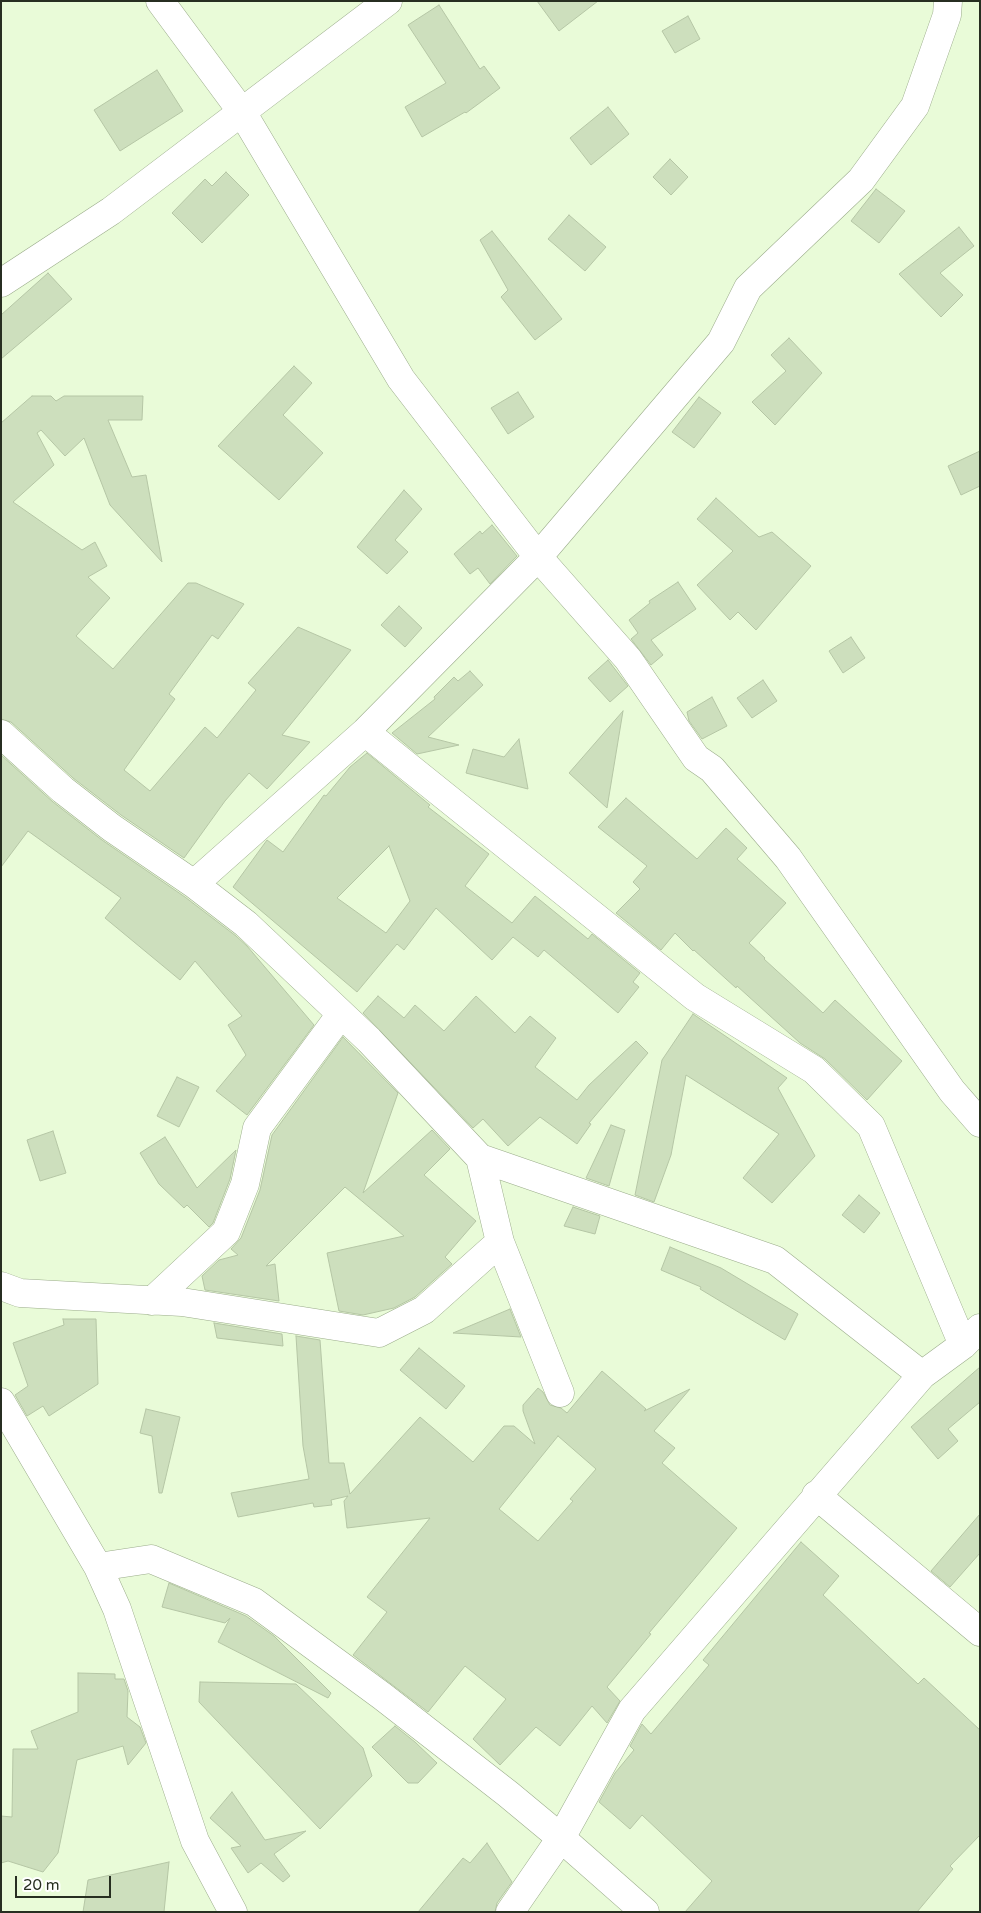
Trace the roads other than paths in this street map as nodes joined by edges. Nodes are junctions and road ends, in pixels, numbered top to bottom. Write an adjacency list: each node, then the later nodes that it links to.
1 (160, 1): 4 (street)
2 (388, 1): 4 (street)
3 (948, 1): 6 (street)
4 (242, 112): 5 (street); 6 (street)
5 (1, 283)
6 (538, 557): 7 (street); 11 (street)
7 (366, 732): 9 (street); 16 (street)
8 (1, 734): 9 (street)
9 (194, 884): 10 (street)
10 (341, 1014): 12 (street); 15 (street)
11 (980, 1123)
12 (480, 1158): 13 (street); 17 (street)
13 (500, 1242): 15 (street); 18 (street)
14 (1, 1286): 15 (street)
15 (152, 1301)
16 (971, 1336): 17 (street)
17 (922, 1374): 20 (street)
18 (560, 1393)
19 (1, 1402): 21 (street)
20 (816, 1496): 22 (street); 23 (street)
21 (98, 1567): 23 (street); 24 (street)
22 (980, 1632)
23 (562, 1838): 25 (street); 26 (street)
24 (234, 1912)
25 (510, 1912)
26 (645, 1912)

